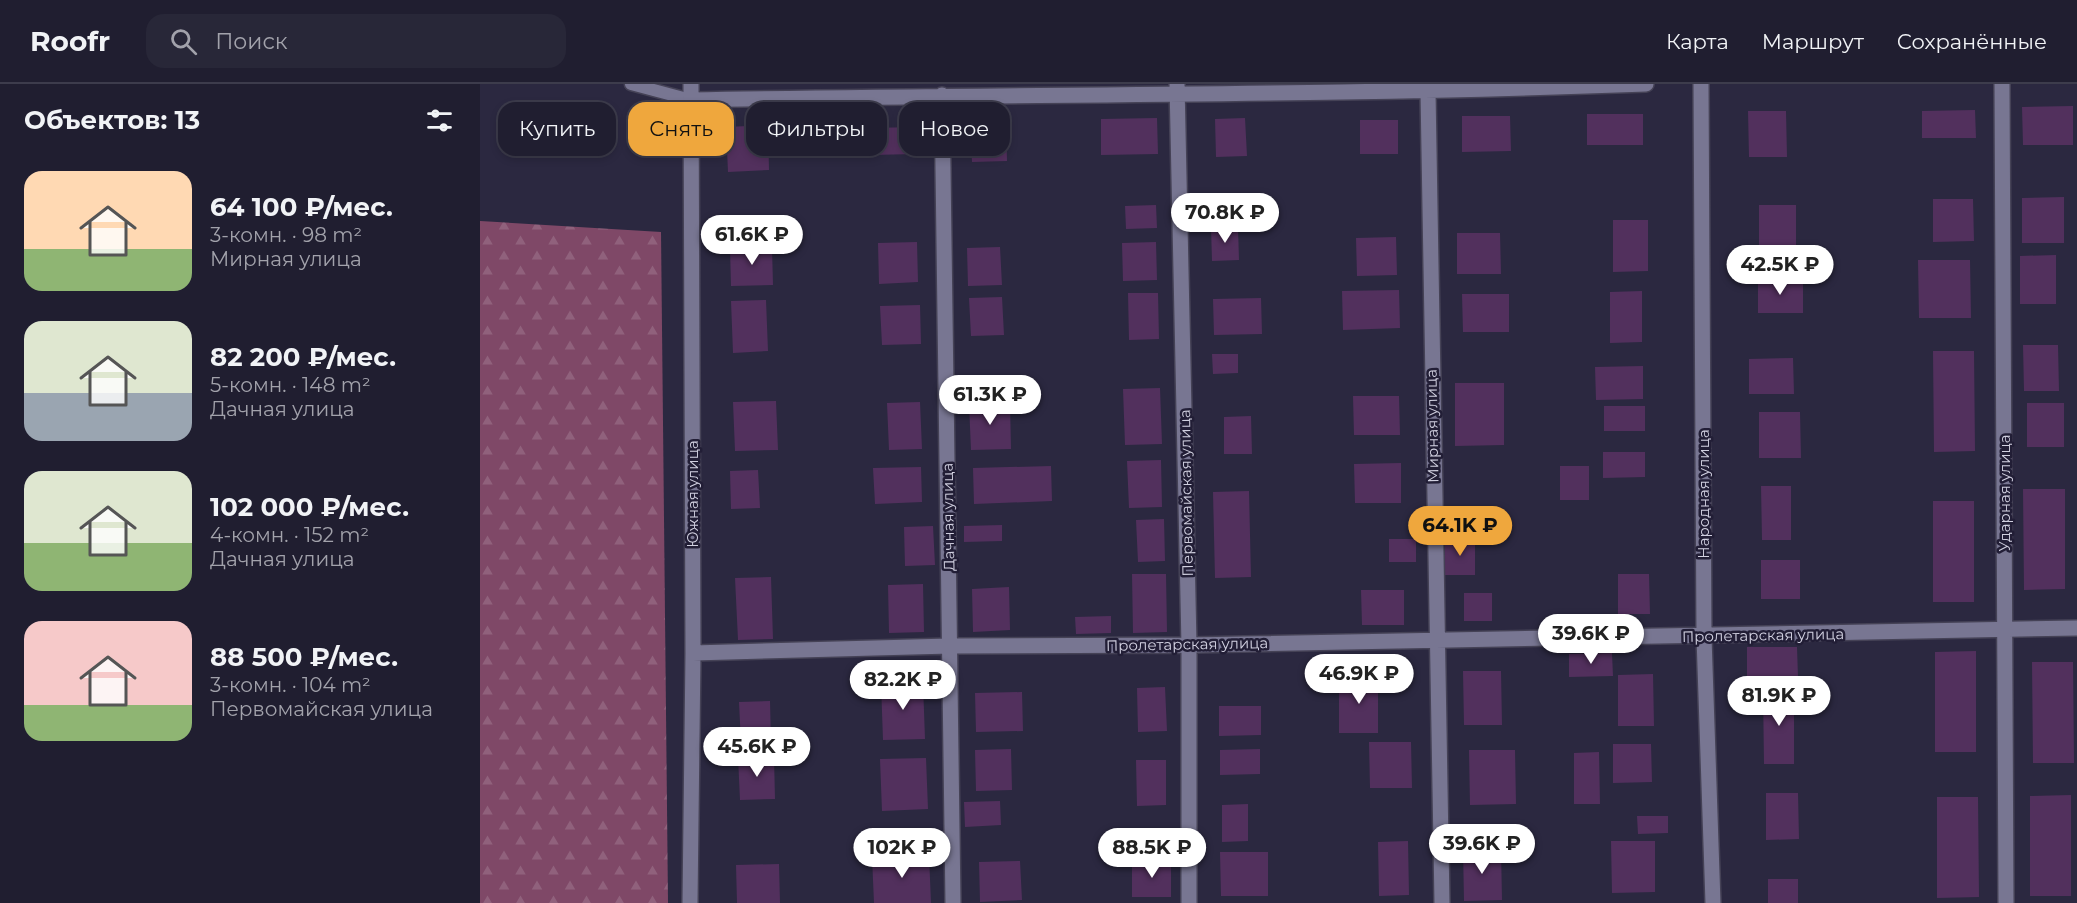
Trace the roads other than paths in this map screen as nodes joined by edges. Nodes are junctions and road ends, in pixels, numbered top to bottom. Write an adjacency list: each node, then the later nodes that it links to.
1 (631, 84): 9 (lane)
2 (691, 84): 9 (street, Южная улица)
3 (1646, 84): 7 (street)
4 (1701, 84): 12 (street, Народная улица)
5 (2002, 84): 10 (street, Ударная улица)
6 (1177, 89): 7 (street); 8 (street); 14 (street, Первомайская улица)
7 (1428, 92): 13 (street, Мирная улица)
8 (942, 95): 9 (street); 15 (street, Дачная улица)
9 (691, 100): 16 (street, Южная улица)
10 (2005, 628): 11 (street, Пролетарская улица); 12 (street, Пролетарская улица); 22 (street, Ударная улица)
11 (2077, 628)
12 (1704, 637): 13 (street, Пролетарская улица); 21 (street, Народная улица)
13 (1435, 639): 14 (street, Пролетарская улица); 20 (street, Мирная улица)
14 (1190, 645): 15 (street, Пролетарская улица); 19 (street, Первомайская улица)
15 (950, 646): 16 (street, Пролетарская улица); 18 (street, Дачная улица)
16 (693, 653): 17 (street, Южная улица)
17 (690, 903)
18 (953, 903)
19 (1189, 903)
20 (1442, 903)
21 (1713, 903)
22 (2006, 903)

